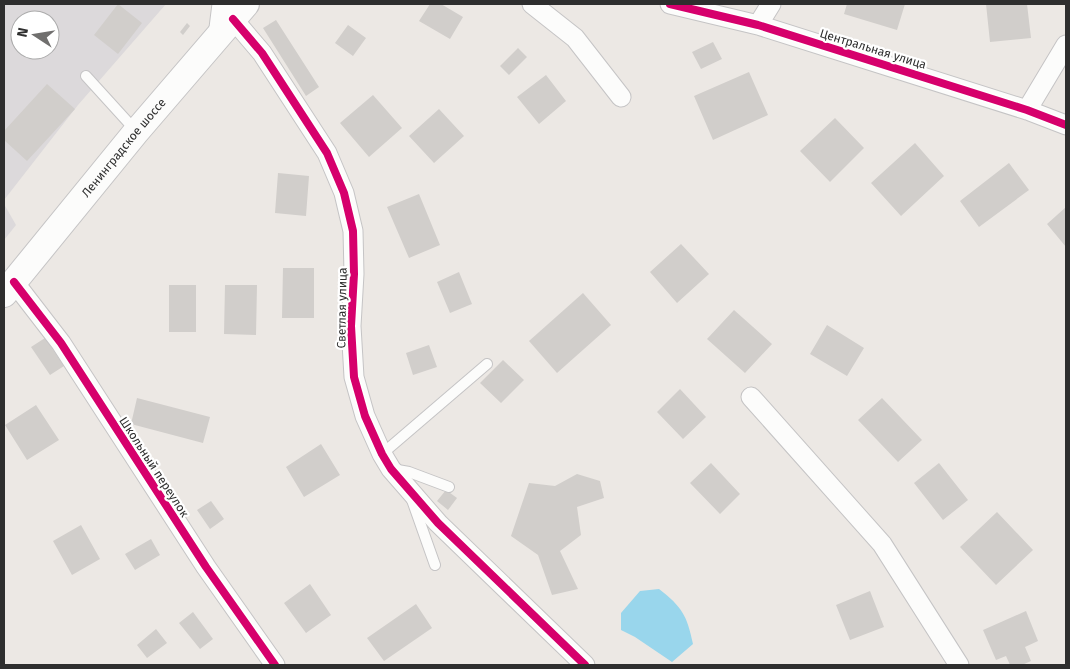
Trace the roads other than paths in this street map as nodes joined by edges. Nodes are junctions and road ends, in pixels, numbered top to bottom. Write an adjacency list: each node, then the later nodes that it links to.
1 (532, 4): 8 (street)
2 (670, 4): 5 (street, Центральная улица)
3 (771, 4): 5 (street)
4 (230, 16): 11 (main road, Ленинградское шоссе); 15 (street, Светлая улица)
5 (758, 25): 9 (street, Центральная улица)
6 (1066, 45): 9 (street)
7 (86, 76): 11 (lane)
8 (621, 97)
9 (1027, 110): 10 (street, Центральная улица)
10 (1066, 125)
11 (136, 132): 12 (main road, Ленинградское шоссе)
12 (9, 288): 19 (street, Школьный переулок)
13 (487, 364): 15 (lane)
14 (751, 397): 21 (street)
15 (386, 462): 16 (street, Светлая улица); 17 (lane)
16 (407, 488): 18 (lane); 20 (street, Светлая улица)
17 (449, 488)
18 (435, 565)
19 (275, 665)
20 (584, 665)
21 (959, 665)

